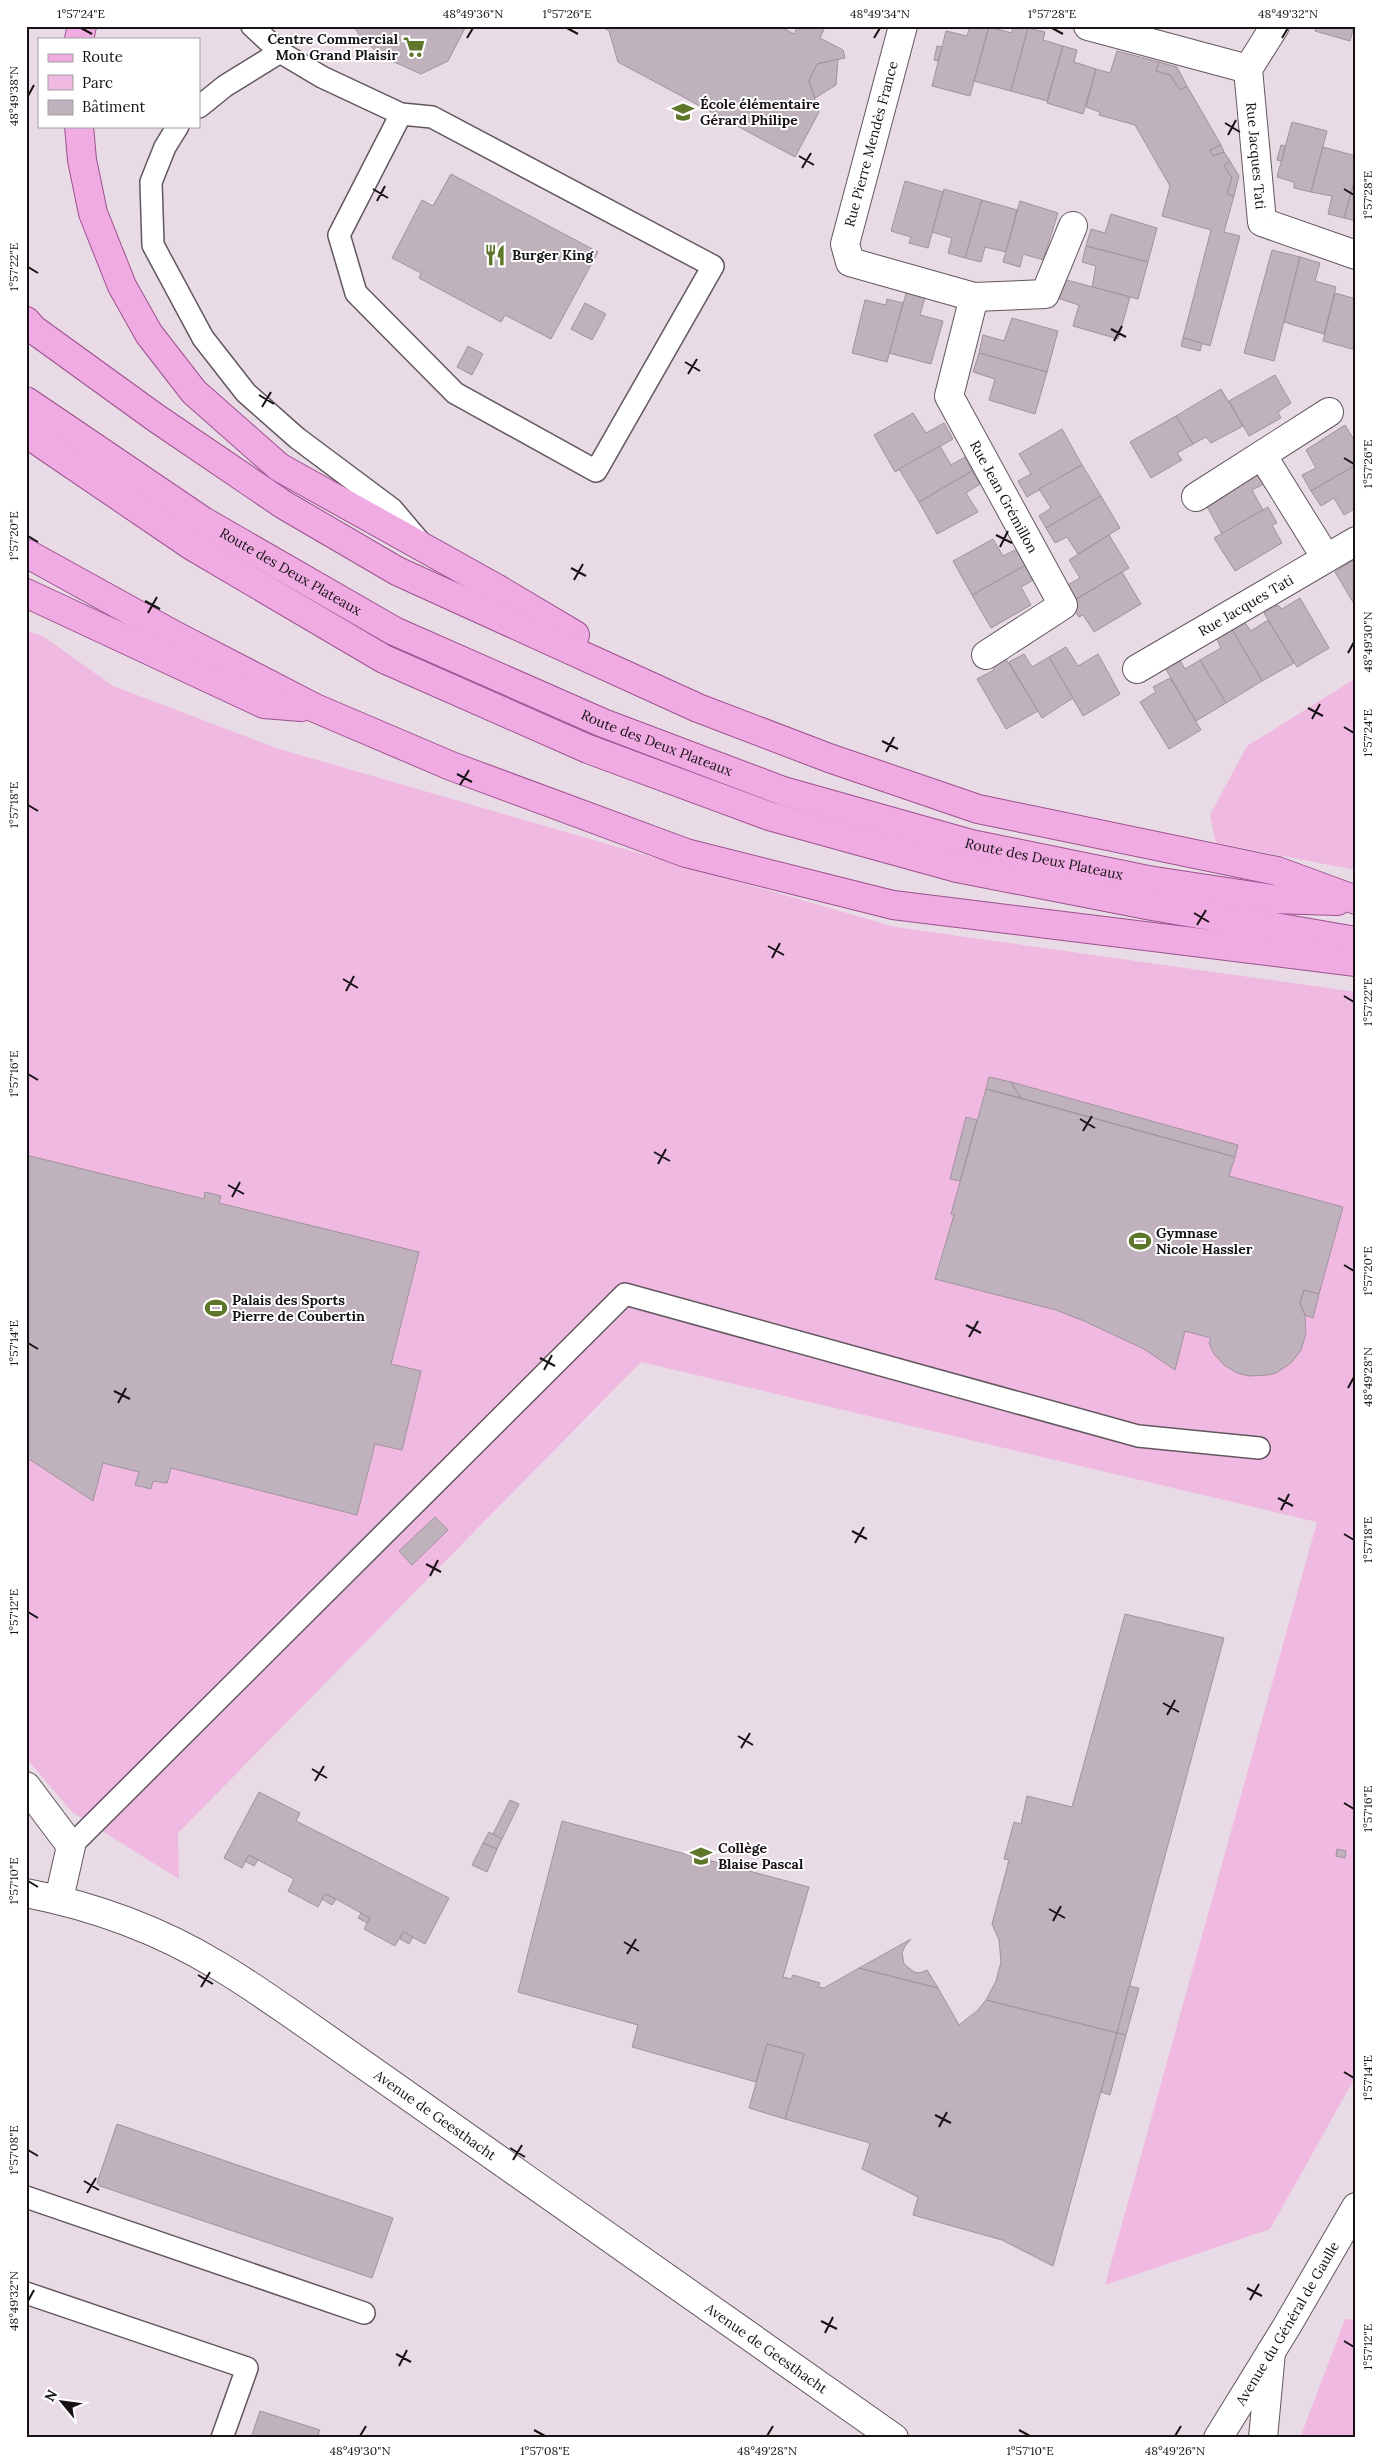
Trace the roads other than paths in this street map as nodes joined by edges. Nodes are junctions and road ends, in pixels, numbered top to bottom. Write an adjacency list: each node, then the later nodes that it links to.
1 (252, 26): 5 (lane)
2 (903, 26): 13 (street, Rue Pierre Mendès France)
3 (1088, 26): 6 (street)
4 (1275, 26): 6 (street)
5 (280, 52): 7 (lane); 8 (lane)
6 (1248, 69): 12 (street, Rue Jacques Tati)
7 (200, 106)
8 (401, 114): 8 (lane)
9 (79, 128): 21 (main road)
10 (177, 128): 21 (lane)
11 (1072, 226): 13 (street)
12 (1356, 255)
13 (974, 297): 25 (street, Rue Jean Grémillon)
14 (26, 320): 28 (main road)
15 (26, 401): 29 (main road, Route des Deux Plateaux)
16 (1328, 412): 18 (street)
17 (26, 433): 30 (main road, Route des Deux Plateaux)
18 (1262, 455): 19 (street); 23 (street)
19 (1196, 497)
20 (1356, 541): 23 (street, Rue Jacques Tati)
21 (427, 550): 28 (main road)
22 (26, 553): 27 (main road)
23 (1326, 558): 26 (street, Rue Jacques Tati)
24 (26, 593): 27 (main road)
25 (986, 655)
26 (1137, 669)
27 (314, 708): 31 (main road)
28 (698, 708): 29 (main road)
29 (1356, 901)
30 (1356, 941)
31 (1356, 962)
32 (1259, 1448): 34 (lane)
33 (26, 1786): 34 (street)
34 (71, 1846): 36 (street)
35 (26, 1893): 36 (street, Avenue de Geesthacht)
36 (59, 1899): 43 (street, Avenue de Geesthacht)
37 (26, 2198): 40 (lane)
38 (1356, 2207): 41 (street, Avenue du Général de Gaulle)
39 (26, 2293): 42 (lane)
40 (364, 2313)
41 (1271, 2352): 44 (street, Avenue du Général de Gaulle); 45 (street)
42 (222, 2438)
43 (894, 2438)
44 (1218, 2438)
45 (1263, 2438)

